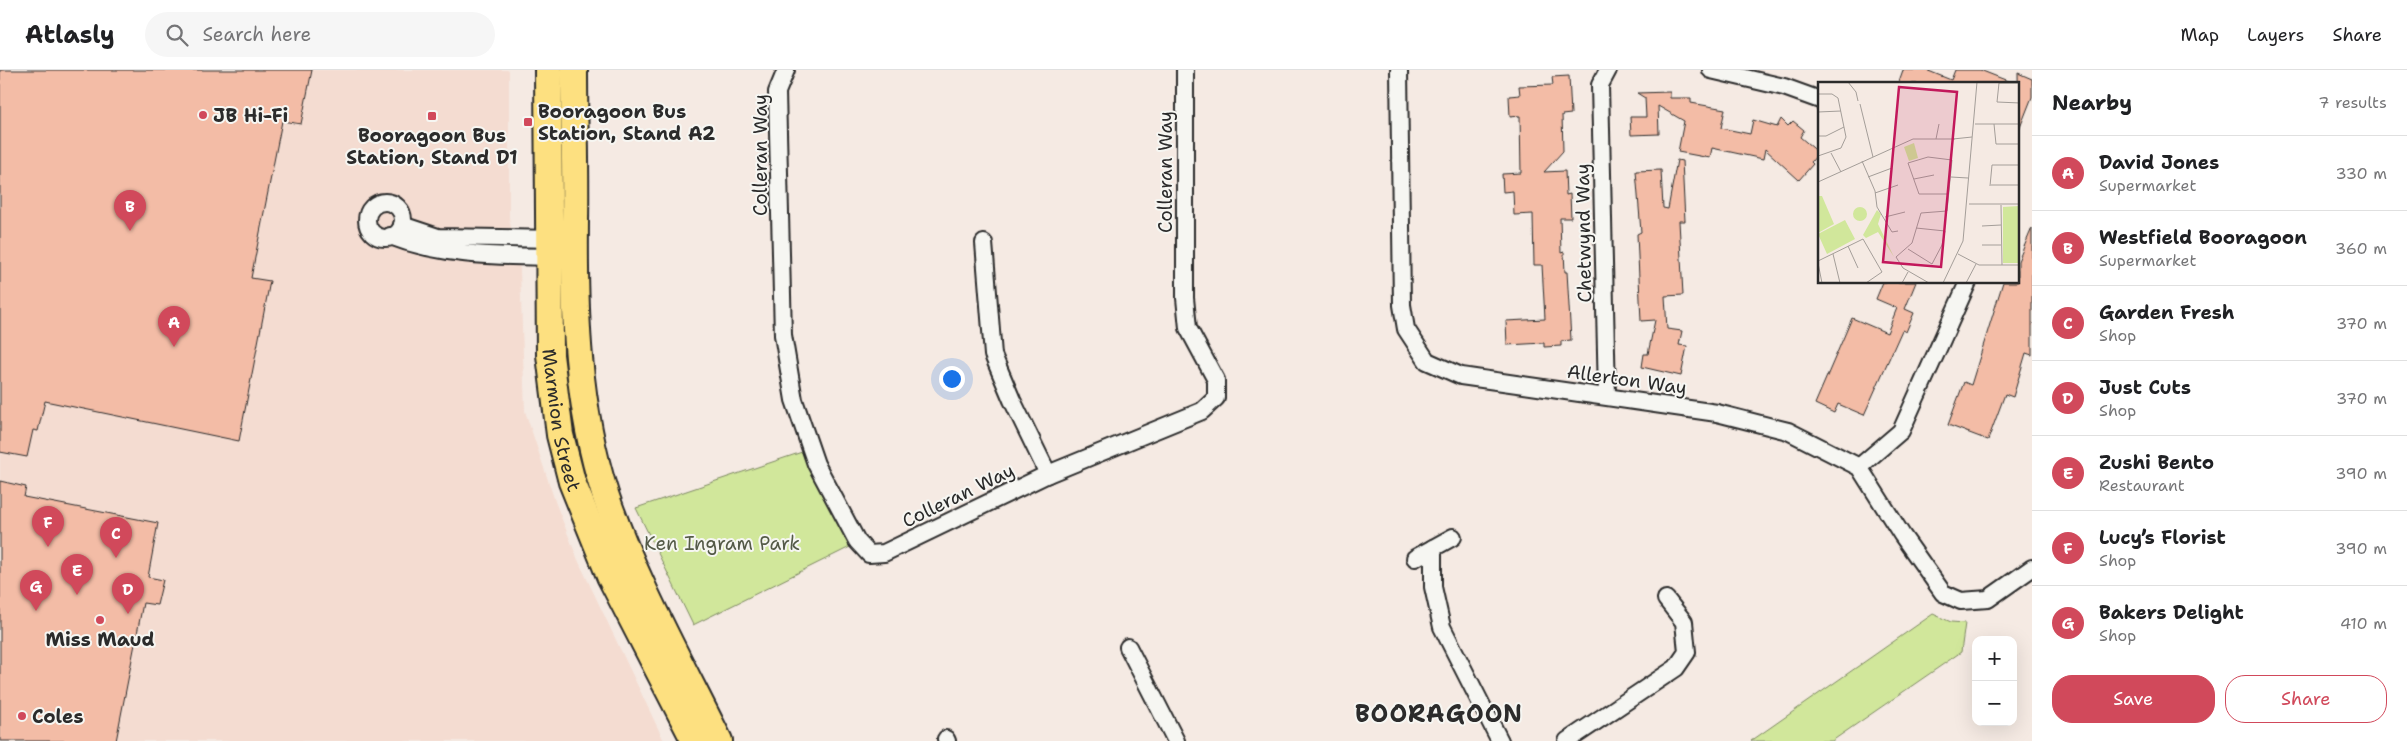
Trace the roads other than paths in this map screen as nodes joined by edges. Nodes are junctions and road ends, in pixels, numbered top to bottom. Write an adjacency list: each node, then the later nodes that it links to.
1 (548, 70): 12 (main road, Marmion Street)
2 (574, 70): 12 (main road, Marmion Street)
3 (786, 70): 16 (street, Colleran Way)
4 (1185, 70): 16 (street, Colleran Way)
5 (1399, 70): 14 (street, Allerton Way)
6 (1608, 70): 14 (street, Chetwynd Way)
7 (1712, 70): 8 (street)
8 (1818, 99)
9 (402, 225): 10 (street); 10 (street); 12 (street)
10 (390, 236): 12 (street)
11 (984, 244): 16 (street)
12 (562, 248): 23 (main road, Marmion Street); 24 (main road, Marmion Street)
13 (1967, 284): 15 (street)
14 (1606, 396): 15 (street, Allerton Way)
15 (1859, 467): 20 (street)
16 (1048, 474)
17 (1453, 537): 18 (street)
18 (1433, 548): 19 (street); 26 (street)
19 (1415, 558)
20 (2032, 568)
21 (1666, 599): 27 (street)
22 (1128, 647): 25 (street)
23 (695, 741)
24 (720, 741)
25 (1176, 741)
26 (1500, 741)
27 (1567, 741)

